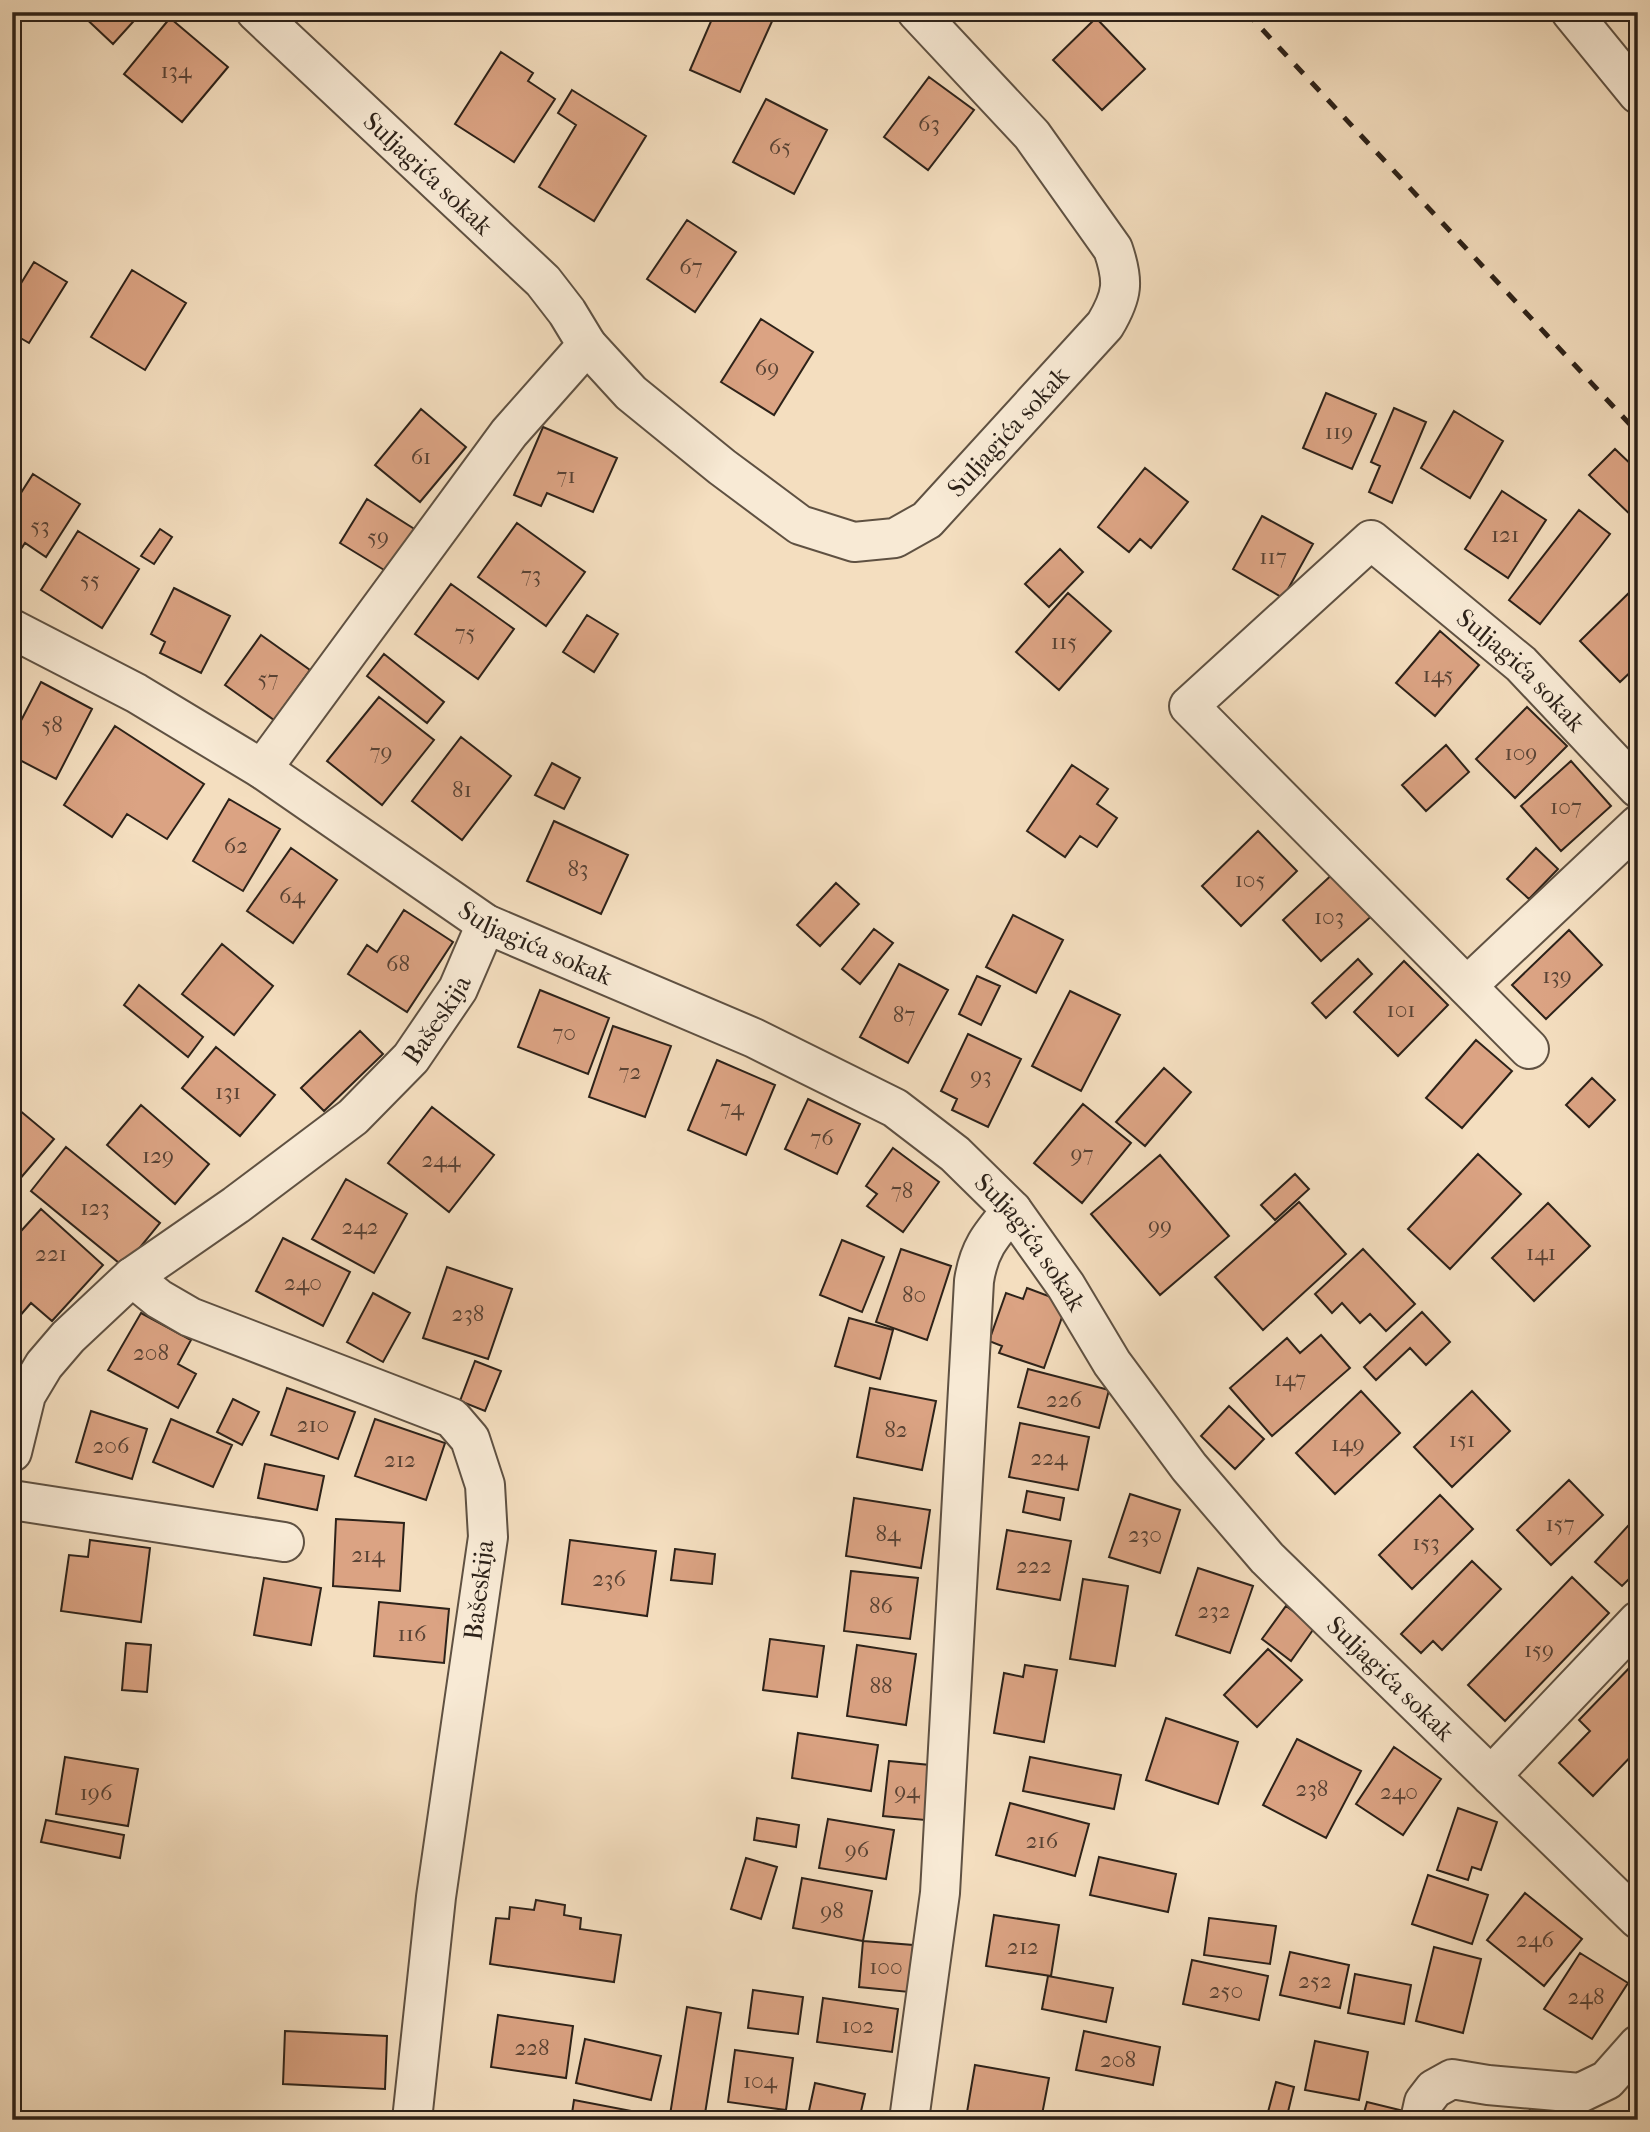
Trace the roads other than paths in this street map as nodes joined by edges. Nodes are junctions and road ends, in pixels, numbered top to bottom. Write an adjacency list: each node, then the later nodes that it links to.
1 (256, 12): 5 (street, Suljagića sokak)
2 (917, 12): 5 (street, Suljagića sokak)
3 (1572, 12): 4 (street)
4 (1638, 93)
5 (587, 345): 7 (street)
6 (12, 629): 7 (street, Suljagića sokak)
7 (262, 769): 10 (street, Suljagića sokak)
8 (1638, 788): 11 (street, Suljagića sokak)
9 (1638, 825): 11 (street)
10 (486, 925): 13 (street, Suljagića sokak); 14 (street, Bašeskija)
11 (1467, 986): 12 (street, Suljagića sokak)
12 (1529, 1049)
13 (1012, 1210): 19 (street, Suljagića sokak); 23 (street)
14 (132, 1277): 15 (street, Bašeskija); 22 (street, Bašeskija)
15 (12, 1452)
16 (12, 1500): 17 (street)
17 (284, 1542)
18 (1638, 1621): 19 (street)
19 (1491, 1776): 20 (street, Suljagića sokak)
20 (1638, 1919)
21 (1638, 2045): 24 (street)
22 (412, 2120)
23 (909, 2120)
24 (1420, 2120)

